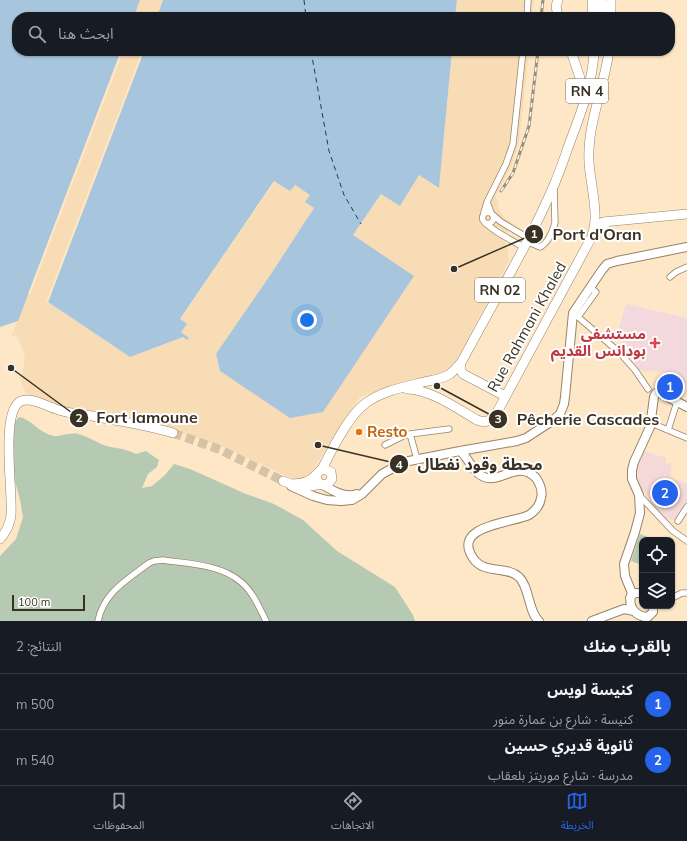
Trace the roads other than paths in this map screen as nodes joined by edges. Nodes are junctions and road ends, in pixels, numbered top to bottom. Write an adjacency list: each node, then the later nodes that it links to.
1 (528, 0): 7 (street)
2 (558, 0): 8 (main road)
3 (562, 0): 9 (main road)
4 (592, 0): 10 (main road)
5 (599, 0): 11 (main road); 12 (main road)
6 (611, 0): 13 (main road)
7 (527, 12)
8 (557, 12)
9 (559, 12)
10 (593, 12)
11 (599, 12)
12 (607, 12)
13 (610, 12)
14 (522, 56): 22 (street)
15 (573, 56): 20 (main road, RN 02)
16 (593, 56): 20 (main road, RN 4)
17 (597, 56): 19 (main road, RN 4)
18 (608, 56): 19 (main road, RN 02)
19 (592, 126): 24 (main road, RN 02)
20 (574, 130): 21 (main road, RN 02)
21 (554, 184): 30 (main road, RN 02); 30 (street)
22 (487, 202): 23 (street); 26 (street)
23 (492, 214): 26 (street); 28 (street); 30 (street)
24 (595, 214): 27 (main road); 29 (main road, RN 02)
25 (687, 214): 27 (main road)
26 (483, 216): 28 (street)
27 (608, 222): 29 (main road)
28 (485, 223): 30 (street)
29 (590, 240): 40 (main road, Rue Rahmani Khaled / RN 02)
30 (526, 242): 35 (main road, RN 02)
31 (687, 247): 34 (street)
32 (687, 266): 33 (street)
33 (670, 277)
34 (590, 287): 37 (street); 50 (street)
35 (460, 363): 36 (main road, RN 02); 40 (main road)
36 (429, 381): 38 (main road, RN 02); 39 (main road)
37 (648, 389)
38 (396, 390): 39 (main road, Rue Rahmani Khaled / RN 02); 53 (main road, RN 02)
39 (432, 395): 40 (main road, Rue Rahmani Khaled / RN 02)
40 (505, 396)
41 (677, 402): 42 (street); 43 (street); 45 (street)
42 (687, 407)
43 (651, 424): 45 (street); 59 (street)
44 (449, 429): 47 (street)
45 (668, 430): 48 (street)
46 (173, 433): 62 (main road)
47 (410, 434): 49 (street); 52 (street)
48 (687, 438)
49 (384, 445)
50 (474, 448): 51 (street); 54 (street)
51 (460, 450): 52 (street); 54 (street)
52 (417, 459): 58 (street)
53 (325, 474): 56 (main road); 57 (main road); 58 (street)
54 (480, 474): 76 (street)
55 (283, 481): 56 (main road); 58 (street)
56 (292, 484): 57 (main road)
57 (322, 485): 58 (street)
58 (365, 490)
59 (639, 495): 63 (street); 64 (street)
60 (687, 507): 61 (street)
61 (678, 521)
62 (0, 539)
63 (687, 541)
64 (625, 576): 65 (street); 69 (street)
65 (639, 590)
66 (639, 592): 69 (street)
67 (687, 592): 68 (street)
68 (675, 596)
69 (630, 599): 71 (street); 72 (street)
70 (653, 609): 73 (street); 78 (street)
71 (634, 612): 72 (street); 73 (street)
72 (601, 617): 77 (street)
73 (645, 619)
74 (98, 621): 75 (street)
75 (266, 621)
76 (540, 621)
77 (592, 621)
78 (652, 621)

